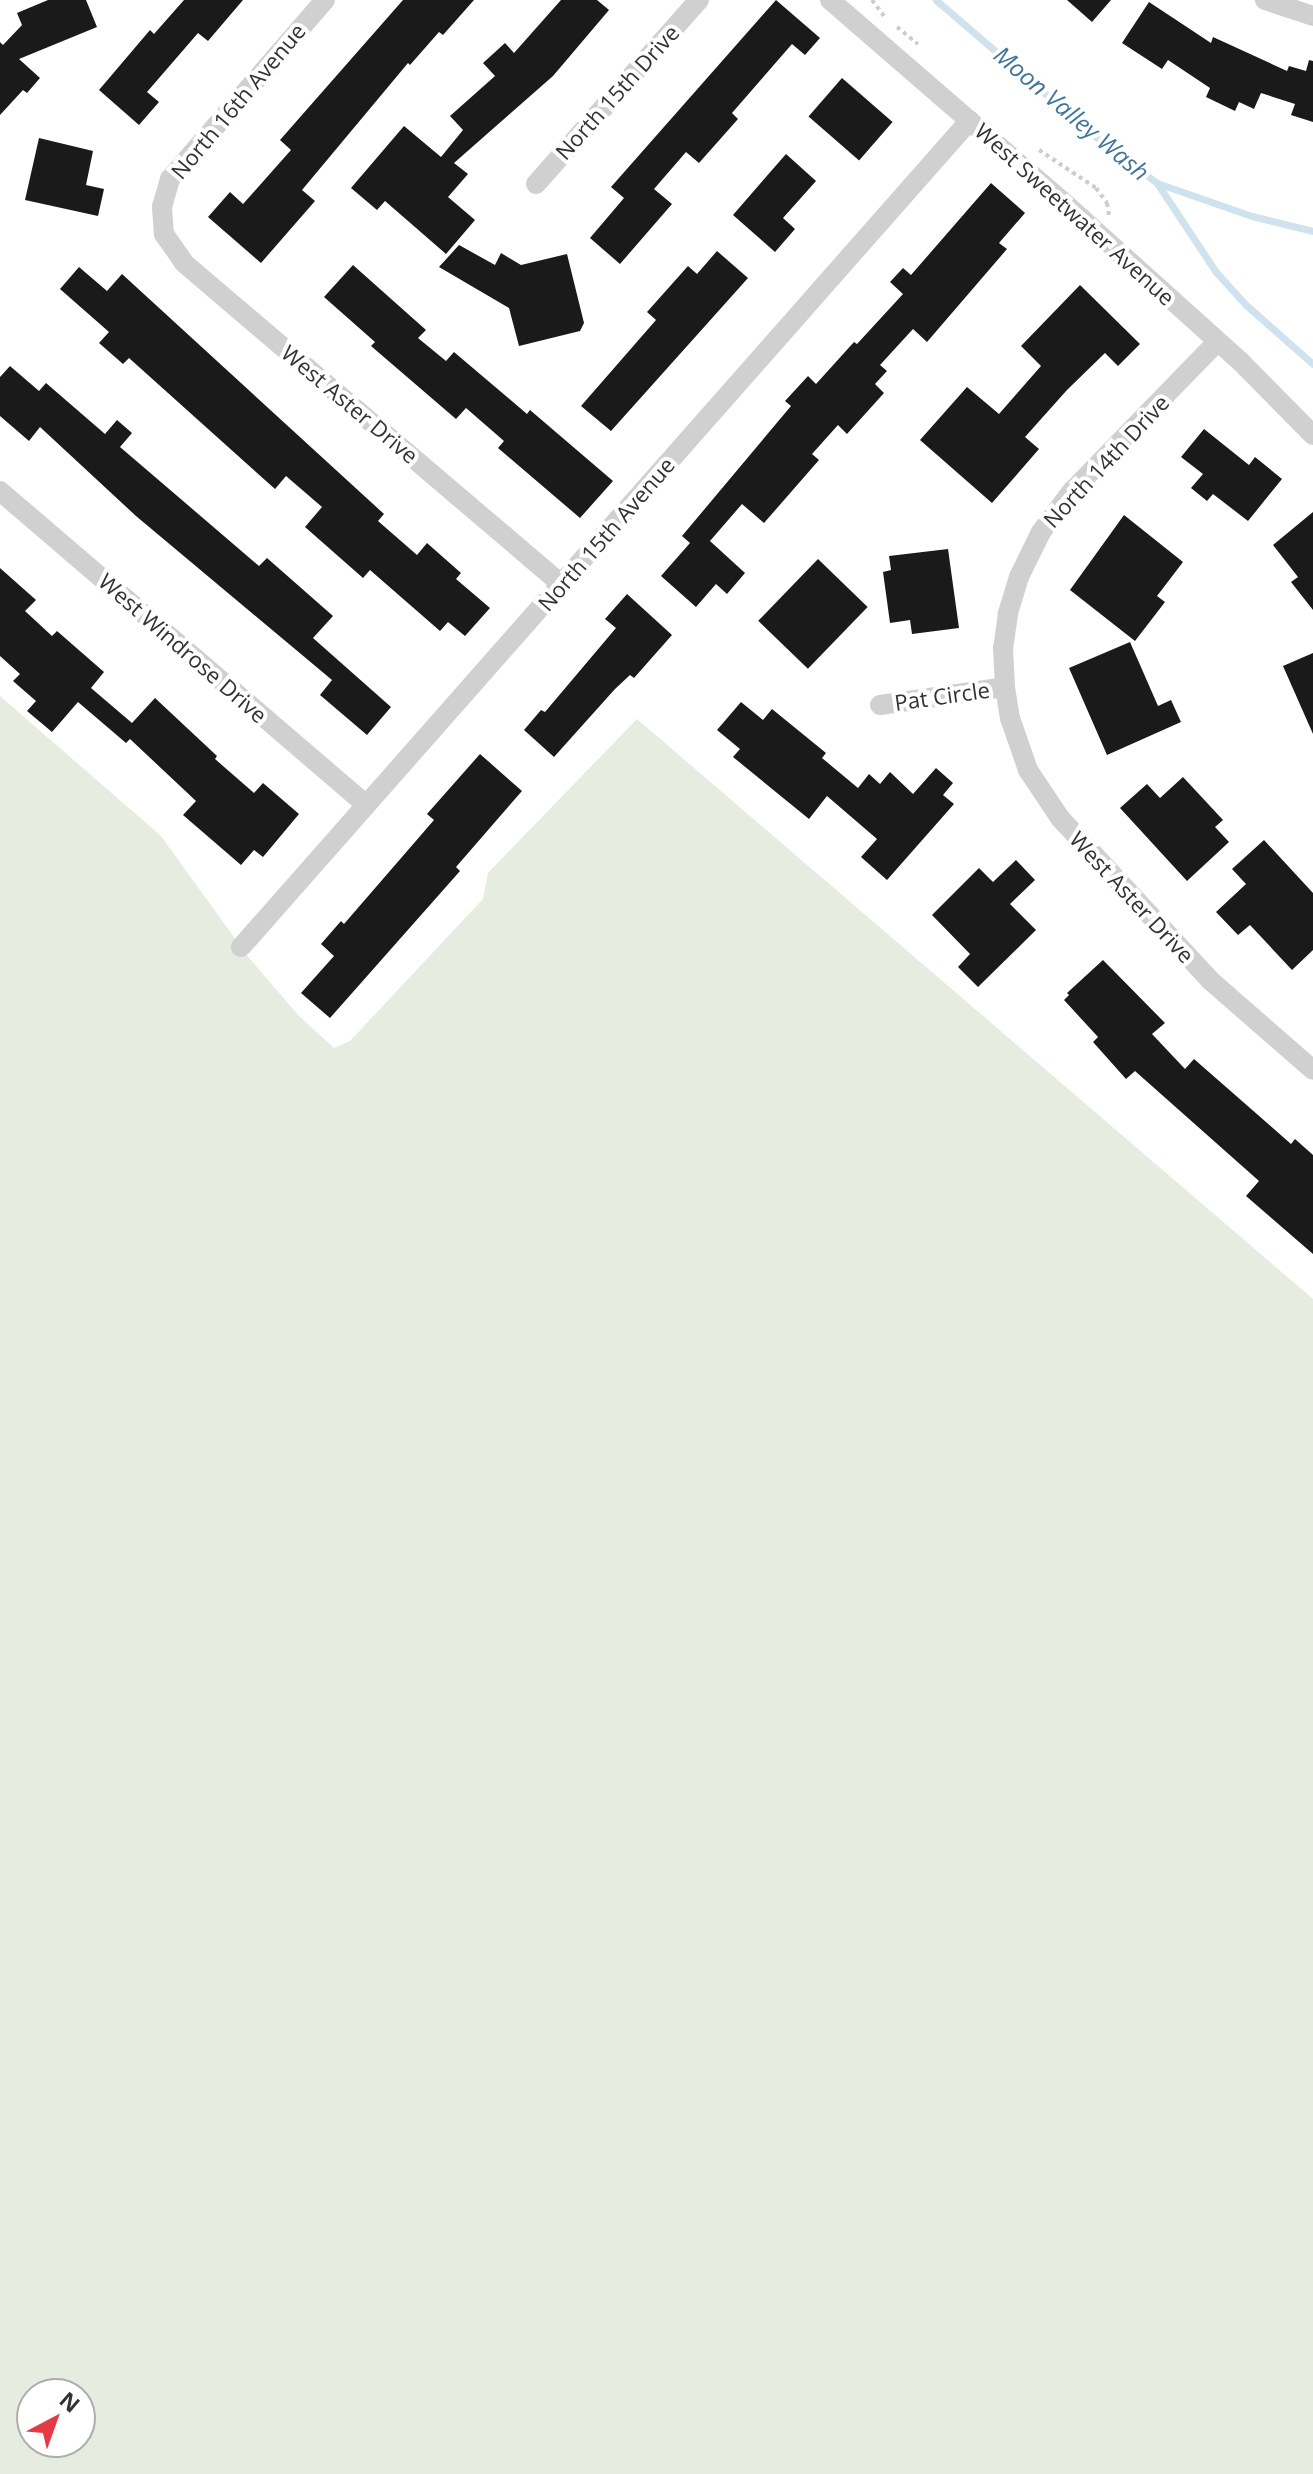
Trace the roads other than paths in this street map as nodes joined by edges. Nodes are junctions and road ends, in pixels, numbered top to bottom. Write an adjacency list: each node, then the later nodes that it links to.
1 (325, 0): 8 (street, North 16th Avenue)
2 (699, 0): 7 (street, North 15th Drive)
3 (830, 0): 6 (street, West Sweetwater Avenue)
4 (1265, 0): 5 (street)
5 (1313, 16)
6 (970, 120): 9 (street, West Sweetwater Avenue); 12 (street, North 15th Avenue)
7 (536, 184)
8 (162, 207): 12 (street, West Aster Drive)
9 (1217, 342): 10 (street, West Sweetwater Avenue); 13 (street, North 14th Drive)
10 (1313, 435)
11 (0, 491): 15 (street, West Windrose Drive)
12 (562, 585): 15 (street, North 15th Avenue)
13 (1005, 687): 14 (street, Pat Circle); 17 (street, West Aster Drive)
14 (880, 705)
15 (366, 805): 16 (street, North 15th Avenue)
16 (241, 947)
17 (1313, 1070)

